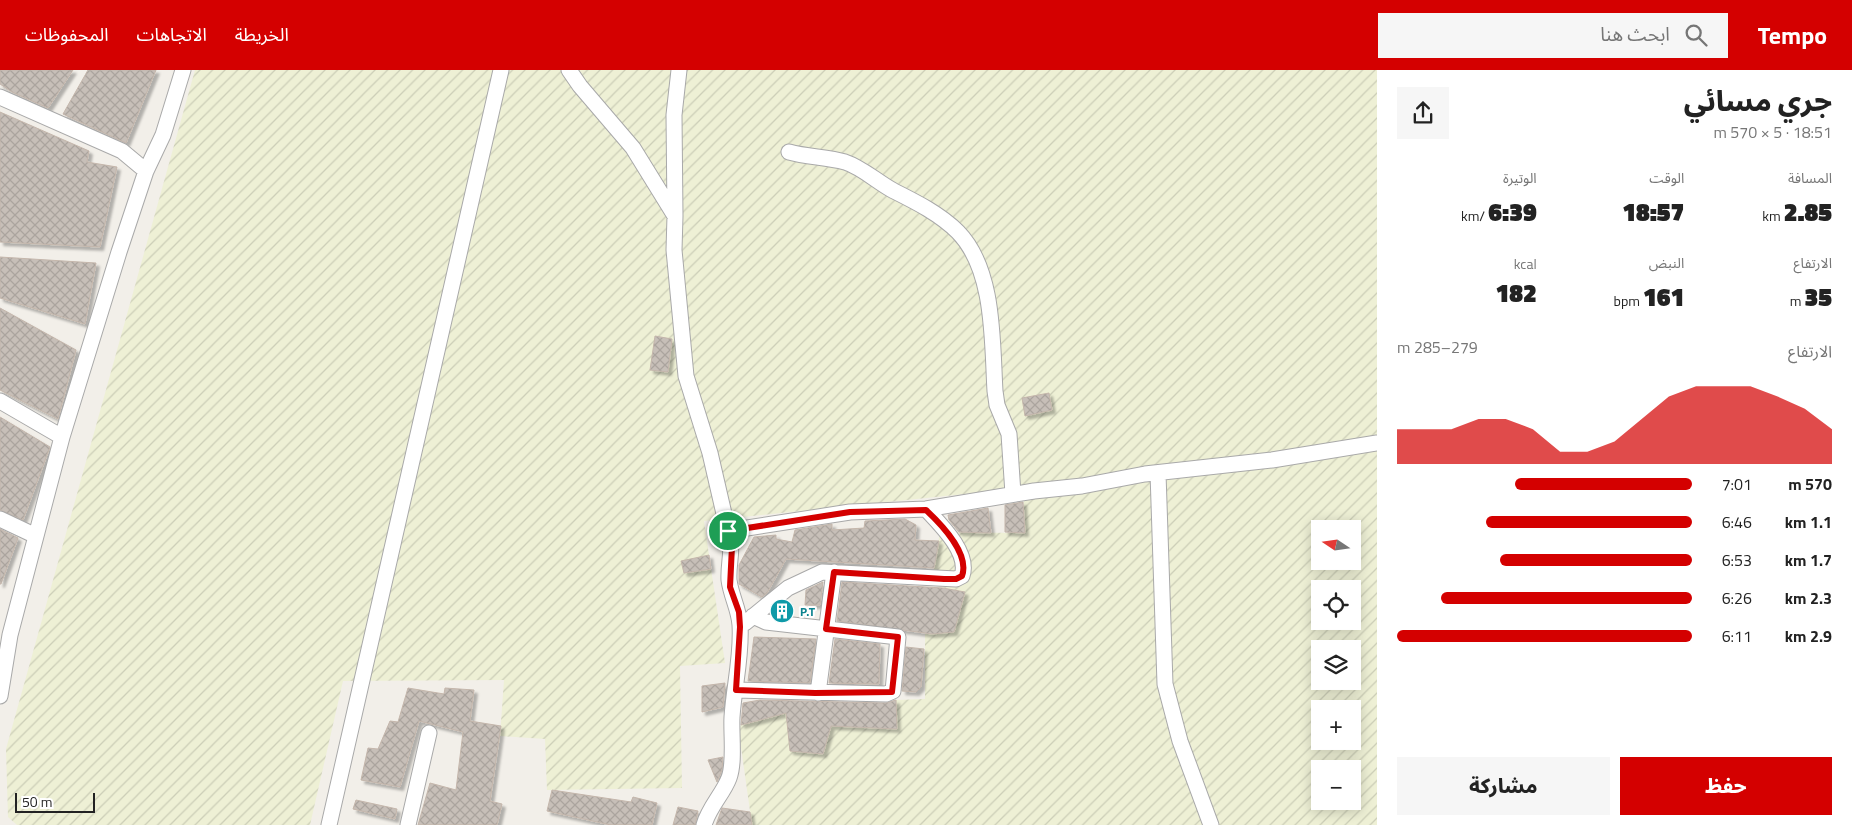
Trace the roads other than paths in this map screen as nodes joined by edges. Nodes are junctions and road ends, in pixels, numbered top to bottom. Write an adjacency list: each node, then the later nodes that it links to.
1 (183, 70): 7 (street)
2 (501, 70): 27 (street)
3 (569, 70): 8 (street)
4 (679, 70): 8 (street)
5 (0, 97): 7 (street)
6 (789, 152): 13 (street)
7 (146, 171): 10 (street)
8 (674, 216): 16 (street)
9 (0, 401): 10 (street)
10 (62, 437): 17 (street)
11 (1377, 443): 12 (street)
12 (1158, 473): 13 (street); 30 (street)
13 (1013, 494): 14 (street)
14 (926, 510): 16 (street); 18 (street)
15 (0, 519): 17 (street)
16 (728, 531): 20 (street)
17 (36, 536): 22 (street)
18 (834, 572): 19 (street); 21 (street)
19 (753, 616): 20 (street); 21 (street)
20 (740, 627): 23 (street)
21 (826, 629): 24 (street); 24 (street)
22 (5, 632): 25 (street)
23 (736, 690): 24 (street); 29 (street)
24 (818, 693)
25 (0, 696)
26 (429, 733): 28 (street)
27 (329, 825)
28 (408, 825)
29 (704, 825)
30 (1211, 825)

